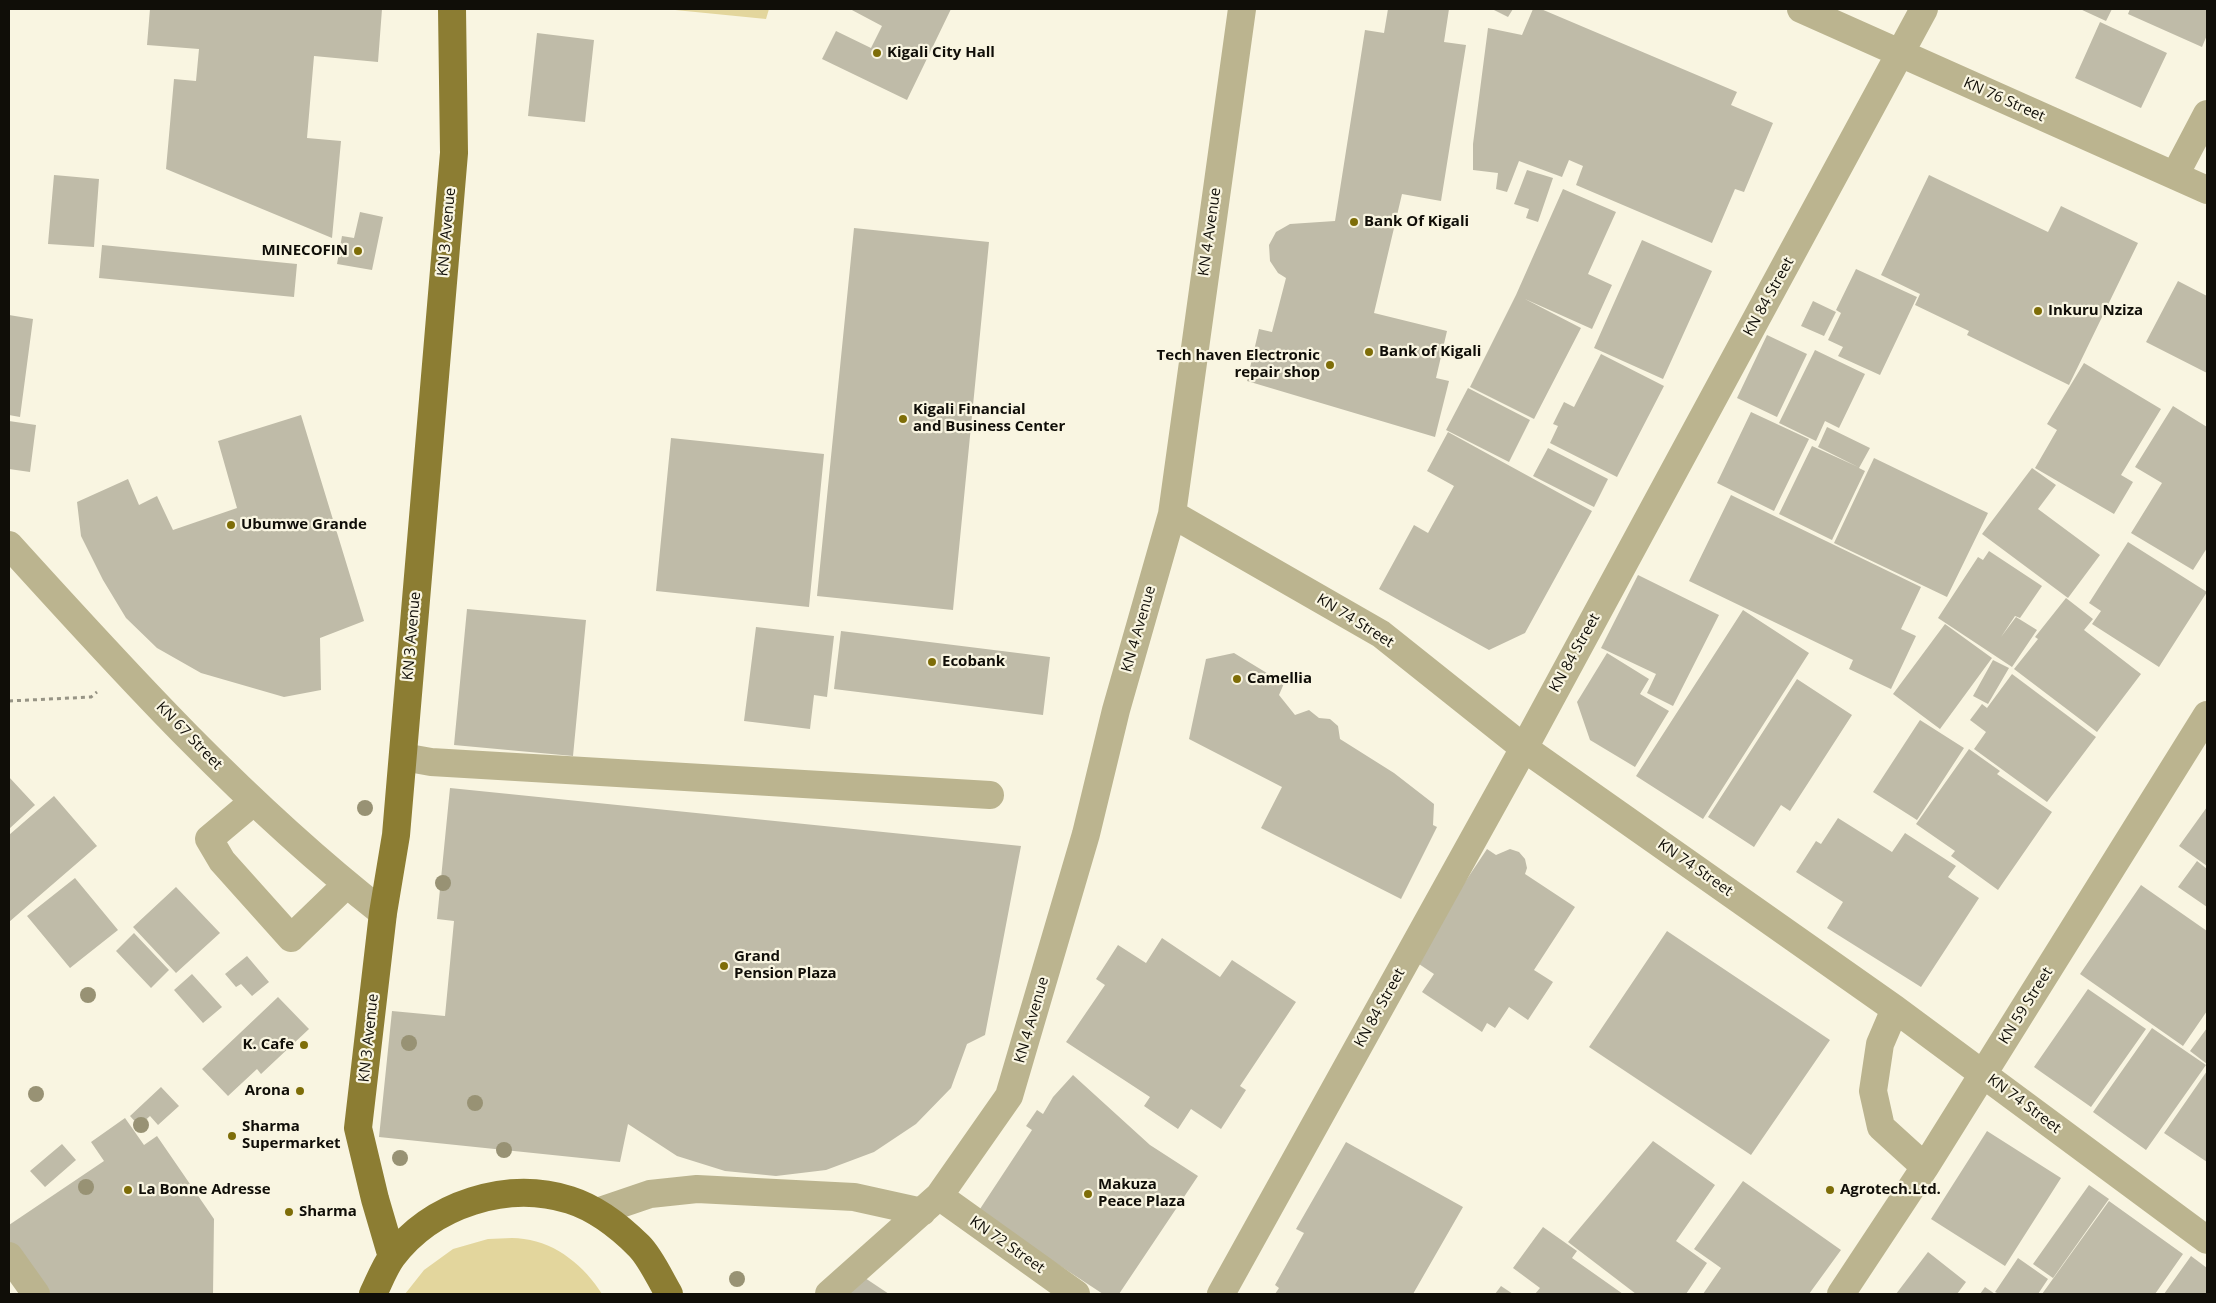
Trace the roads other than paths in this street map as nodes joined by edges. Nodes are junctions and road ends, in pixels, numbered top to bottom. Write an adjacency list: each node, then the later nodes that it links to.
1 (452, 9): 13 (main road, KN 3 Avenue)
2 (1242, 9): 9 (street, KN 4 Avenue)
3 (1800, 9): 5 (street, KN 76 Street)
4 (1924, 9): 5 (street, KN 84 Street)
5 (1900, 54): 7 (street, KN 76 Street); 12 (street, KN 84 Street)
6 (2207, 114): 7 (street)
7 (2175, 175): 8 (street, KN 76 Street)
8 (2207, 190)
9 (1172, 514): 12 (street, KN 74 Street); 21 (street, KN 4 Avenue)
10 (9, 545): 15 (street, KN 67 Street)
11 (2207, 715): 19 (street, KN 59 Street)
12 (1524, 748): 18 (street, KN 74 Street); 31 (street, KN 84 Street)
13 (403, 757): 14 (street); 17 (main road, KN 3 Avenue)
14 (990, 795)
15 (253, 802): 16 (street, KN 67 Street); 16 (street)
16 (346, 884): 17 (street, KN 67 Street)
17 (382, 913): 25 (main road, KN 3 Avenue)
18 (1895, 1009): 19 (street, KN 74 Street); 20 (street)
19 (1984, 1074): 20 (street, KN 59 Street); 23 (street, KN 74 Street)
20 (1925, 1167): 32 (street, KN 59 Street)
21 (930, 1204): 22 (street); 29 (street, KN 4 Avenue); 30 (street, KN 72 Street)
22 (597, 1212): 25 (main road); 28 (main road)
23 (2207, 1240)
24 (9, 1256): 26 (street)
25 (392, 1257): 27 (main road)
26 (36, 1294)
27 (373, 1294)
28 (669, 1294)
29 (829, 1294)
30 (1076, 1294)
31 (1221, 1294)
32 (1841, 1294)

